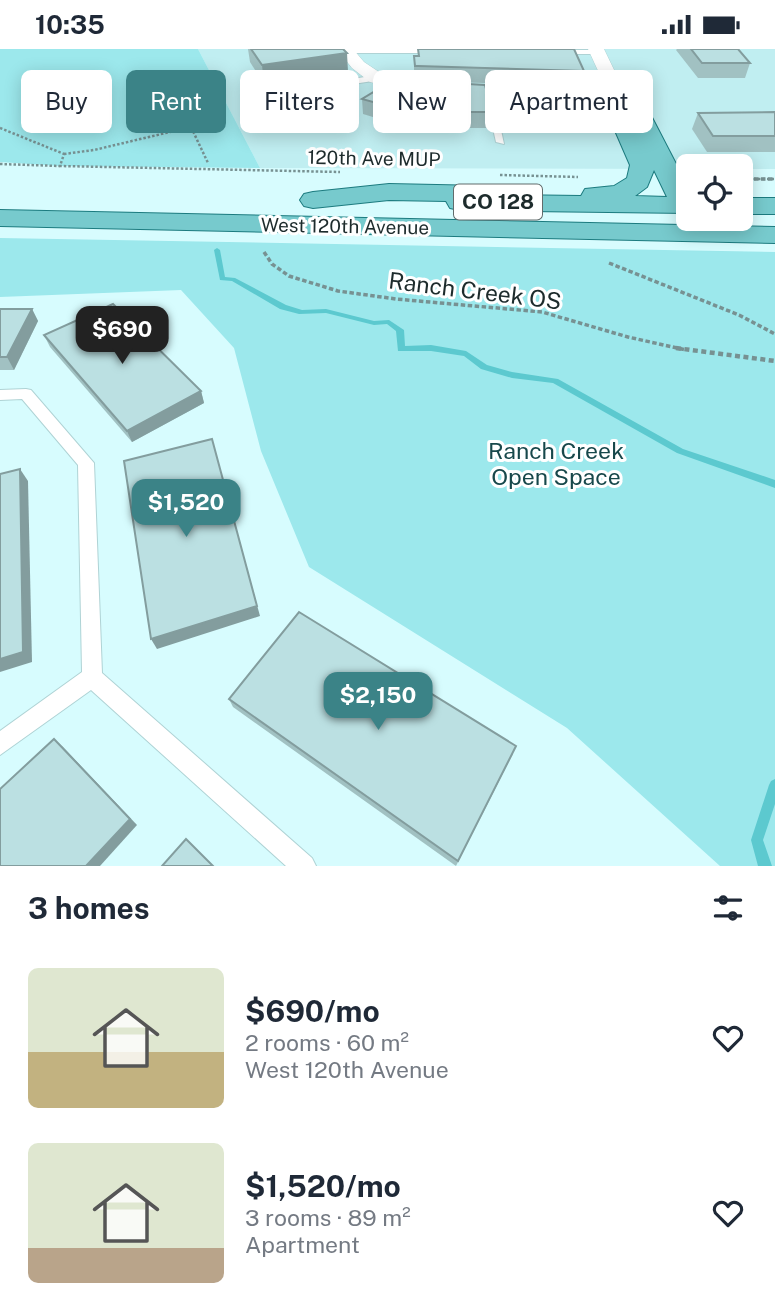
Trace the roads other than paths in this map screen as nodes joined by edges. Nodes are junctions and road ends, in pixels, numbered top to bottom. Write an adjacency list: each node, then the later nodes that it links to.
1 (346, 50): 3 (lane); 6 (street)
2 (596, 50): 4 (lane); 5 (street)
3 (453, 51)
4 (545, 52)
5 (606, 70)
6 (373, 76)
7 (499, 133): 10 (lane)
8 (628, 133): 12 (main road)
9 (648, 133): 11 (main road)
10 (501, 142)
11 (676, 186)
12 (313, 200): 13 (main road, West 120th Avenue / CO 128); 16 (main road, West 120th Avenue / CO 128)
13 (676, 205)
14 (753, 206): 15 (main road)
15 (775, 206)
16 (282, 212): 18 (main road, West 120th Avenue / CO 128); 19 (main road, West 120th Avenue / CO 128); 20 (main road)
17 (676, 214): 19 (main road)
18 (0, 218)
19 (370, 227): 21 (main road, West 120th Avenue / CO 128)
20 (0, 229)
21 (775, 235)
22 (0, 395): 23 (lane)
23 (92, 677): 24 (lane); 25 (lane)
24 (0, 744)
25 (304, 866)

